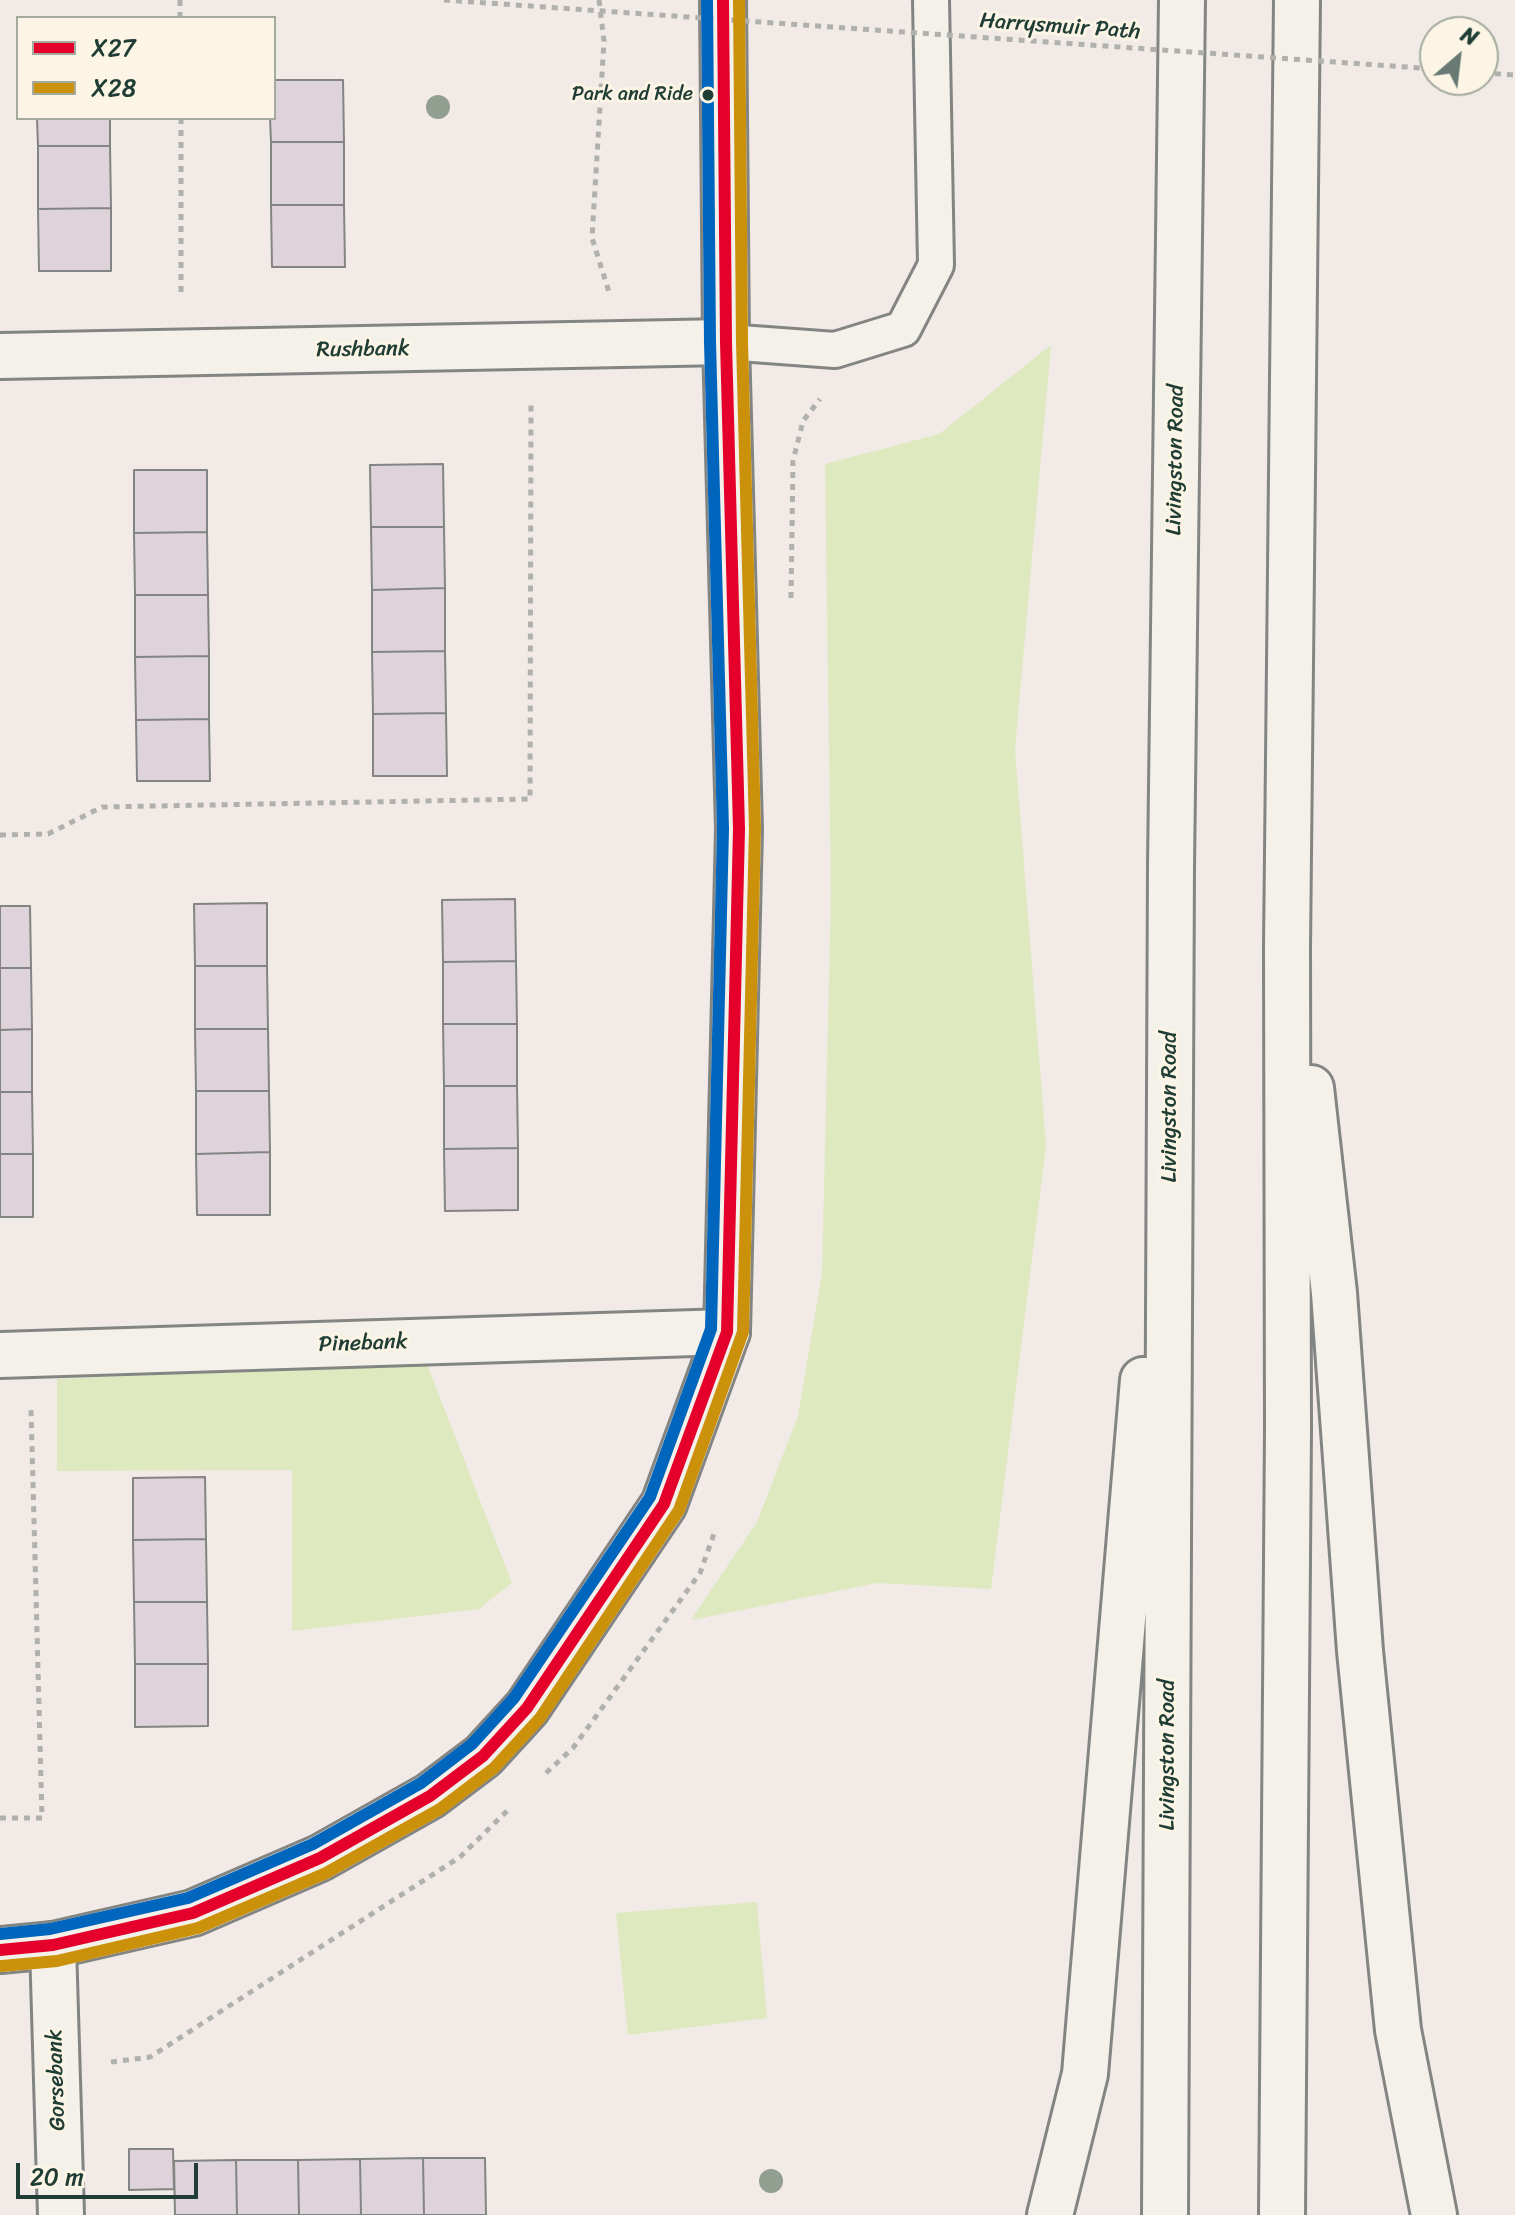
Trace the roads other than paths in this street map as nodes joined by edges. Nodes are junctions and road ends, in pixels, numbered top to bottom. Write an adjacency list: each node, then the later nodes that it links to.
1 (723, 0): 5 (main road)
2 (931, 0): 5 (lane)
3 (1182, 0): 8 (main road, Livingston Road)
4 (1297, 0): 7 (main road)
5 (726, 342): 6 (main road, Rushbank); 9 (main road)
6 (0, 356)
7 (1287, 948): 16 (main road); 17 (main road)
8 (1170, 1081): 14 (main road); 15 (main road, Livingston Road)
9 (727, 1332): 10 (main road, Pinebank); 11 (main road)
10 (15, 1354)
11 (53, 1945): 12 (main road); 13 (main road, Gorsebank)
12 (0, 1950)
13 (61, 2215)
14 (1050, 2215)
15 (1165, 2215)
16 (1282, 2215)
17 (1434, 2215)

